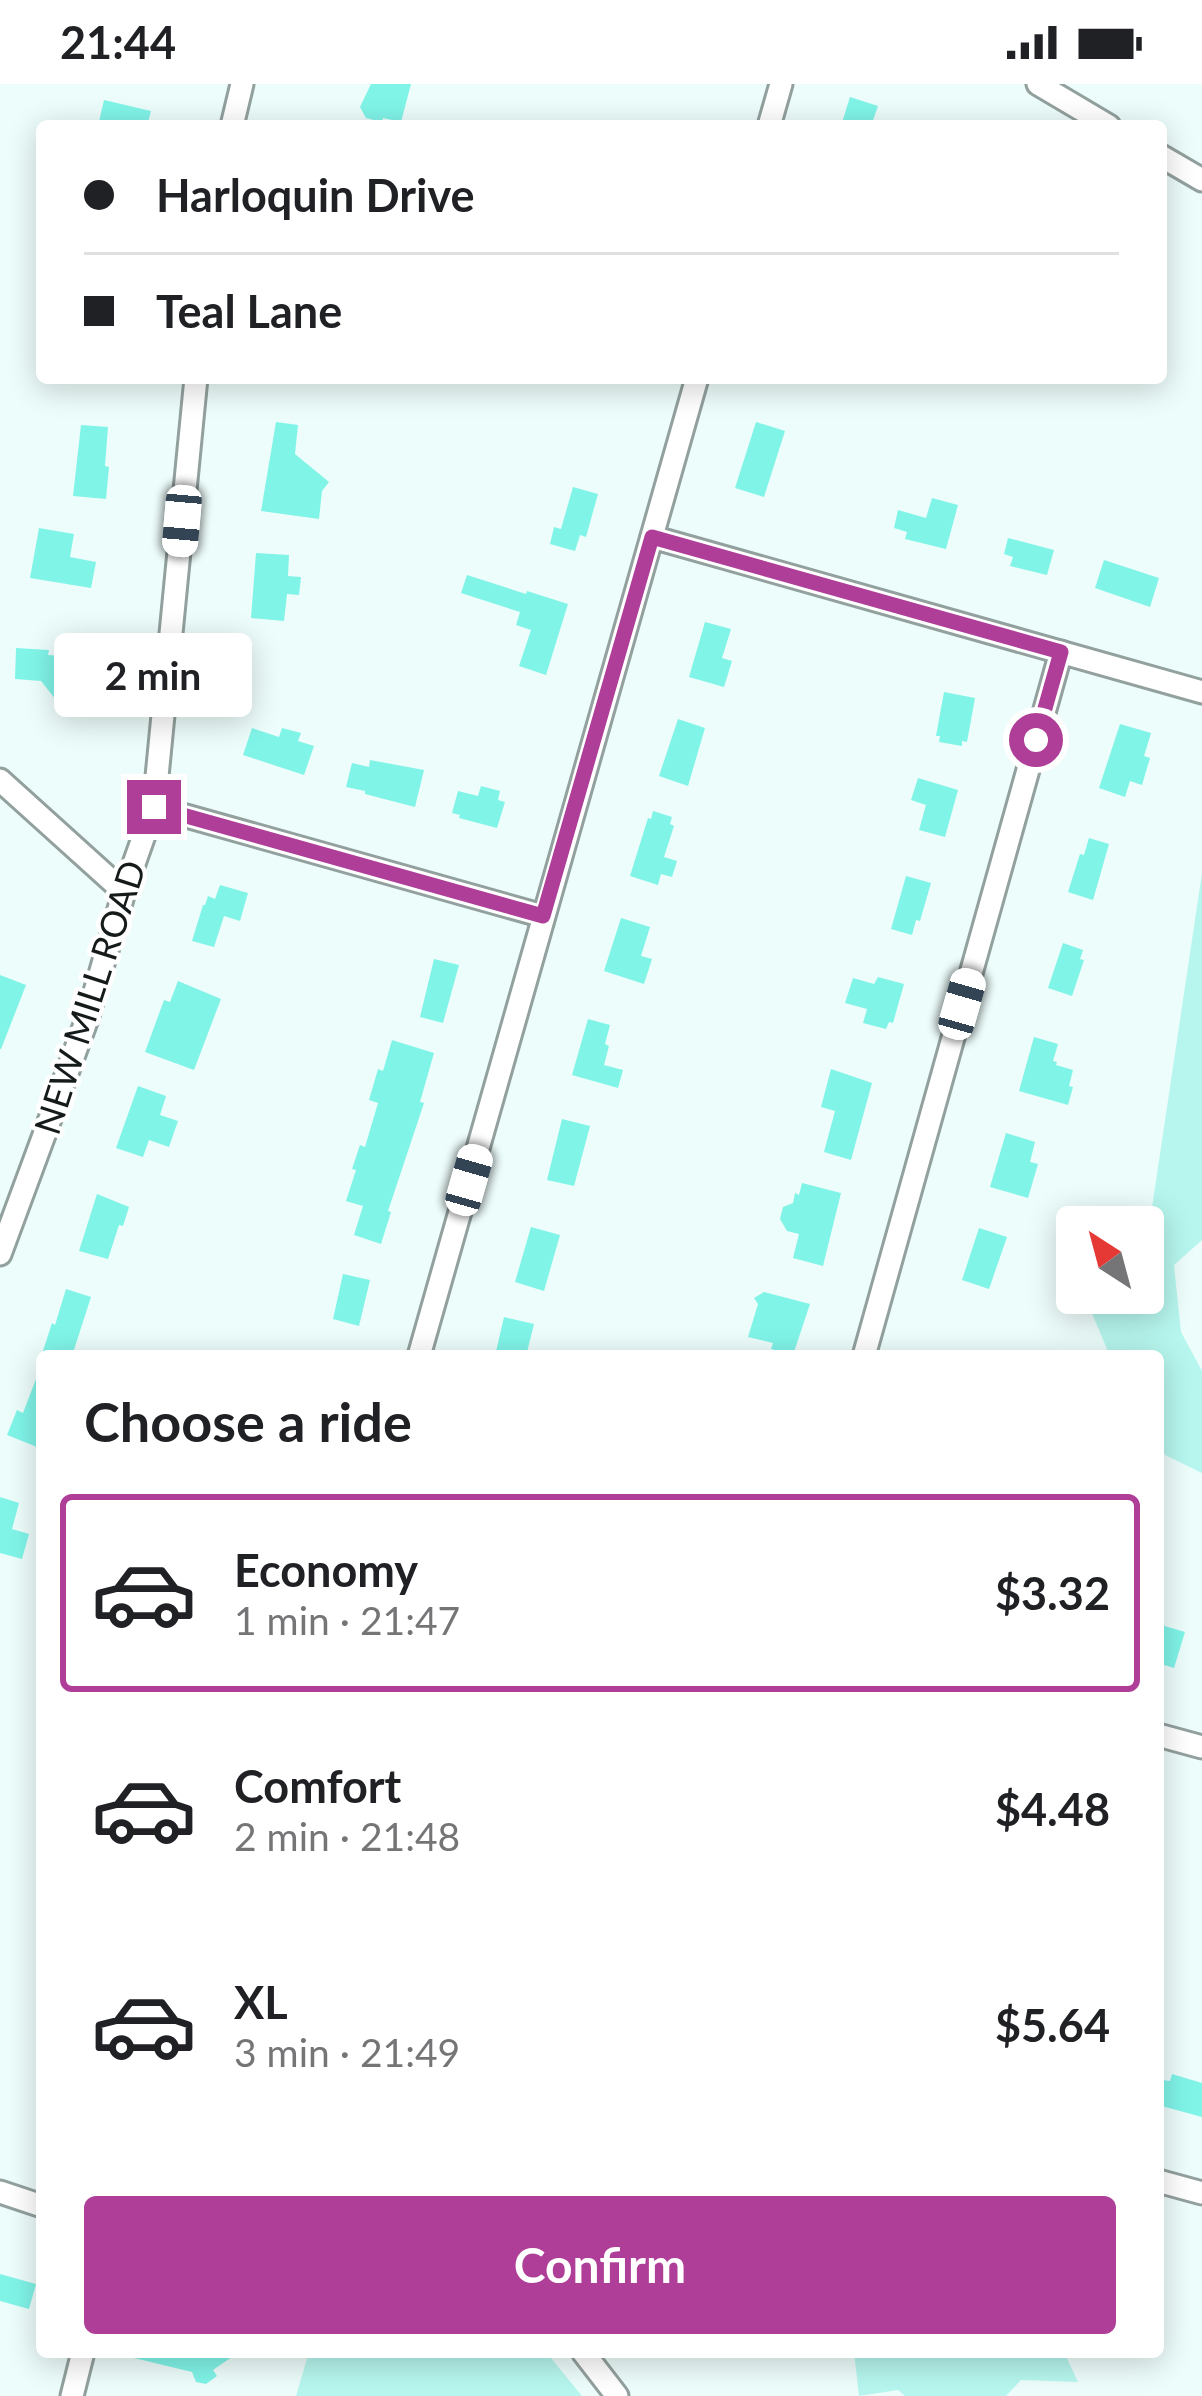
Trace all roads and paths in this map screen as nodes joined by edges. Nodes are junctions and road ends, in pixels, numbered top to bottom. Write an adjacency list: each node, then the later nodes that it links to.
1 (242, 84): 4 (street)
2 (782, 84): 5 (street)
3 (1038, 84): 6 (street)
4 (233, 120)
5 (772, 120)
6 (1099, 120)
7 (1167, 160): 8 (street)
8 (1202, 180)
9 (195, 384): 15 (street, NEW MILL ROAD)
10 (695, 384): 11 (street)
11 (652, 537): 12 (street); 17 (street)
12 (1061, 652): 13 (street); 20 (street)
13 (1202, 692)
14 (0, 780): 16 (street)
15 (154, 807): 16 (street, NEW MILL ROAD); 17 (street)
16 (124, 892): 18 (street, NEW MILL ROAD)
17 (543, 916): 19 (street)
18 (0, 1254)
19 (421, 1350)
20 (866, 1350)
21 (1164, 1737): 22 (street)
22 (1202, 1747)
23 (1164, 2183): 25 (street)
24 (0, 2192): 26 (street)
25 (1202, 2193)
26 (36, 2204)
27 (82, 2358): 29 (street)
28 (588, 2358): 30 (street)
29 (72, 2396)
30 (617, 2396)

